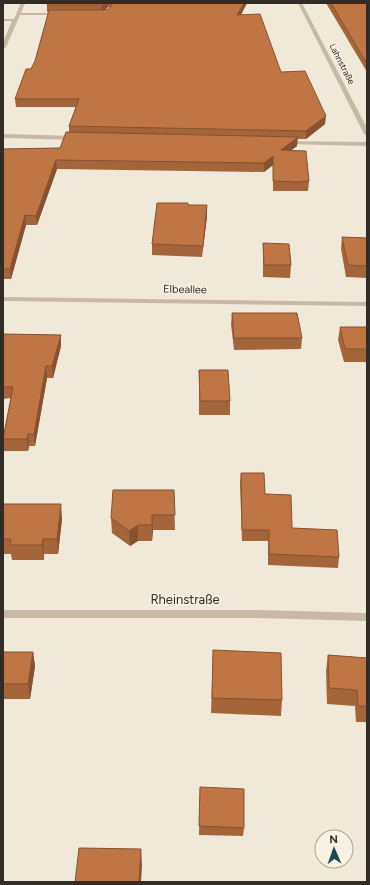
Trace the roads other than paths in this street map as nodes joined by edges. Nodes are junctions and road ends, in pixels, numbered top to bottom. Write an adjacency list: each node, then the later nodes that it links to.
1 (23, 3): 3 (street)
2 (300, 3): 8 (street, Lahnstraße)
3 (18, 14): 4 (street); 6 (street)
4 (65, 14)
5 (3, 20): 6 (street)
6 (15, 20): 7 (street)
7 (3, 47)
8 (367, 134)
9 (3, 136): 10 (street)
10 (83, 138)
11 (274, 142): 12 (street)
12 (367, 144)
13 (3, 299): 14 (street, Elbeallee)
14 (367, 304)
15 (3, 614): 16 (street, Rheinstraße)
16 (367, 617)

